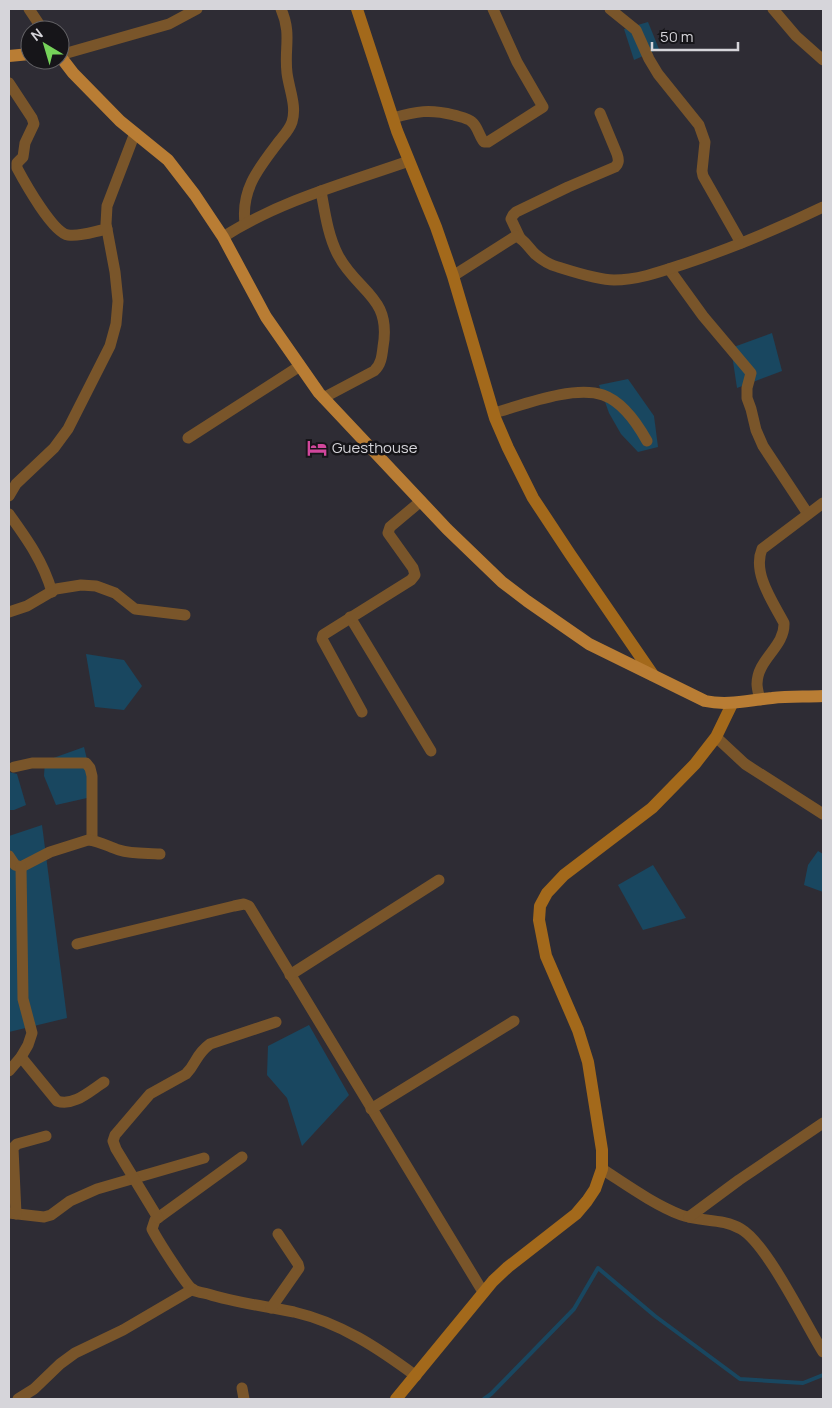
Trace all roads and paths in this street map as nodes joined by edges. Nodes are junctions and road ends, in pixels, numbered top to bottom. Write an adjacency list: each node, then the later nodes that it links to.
1 (29, 9): 8 (street)
2 (196, 9): 9 (street)
3 (280, 9): 19 (street)
4 (357, 9): 14 (main road)
5 (493, 9): 14 (street)
6 (610, 9): 23 (street)
7 (773, 9): 10 (street)
8 (36, 20)
9 (70, 52)
10 (823, 60)
11 (70, 68): 15 (main road)
12 (9, 83): 20 (street)
13 (600, 114): 22 (street)
14 (393, 118): 16 (main road)
15 (135, 133): 20 (street); 21 (main road)
16 (409, 161): 17 (street); 25 (main road)
17 (321, 192): 19 (street); 27 (street)
18 (823, 207): 23 (street)
19 (245, 223): 21 (street)
20 (107, 228): 31 (street)
21 (223, 237): 26 (main road)
22 (520, 238): 24 (street); 25 (street)
23 (741, 243): 24 (street)
24 (669, 269): 35 (street)
25 (453, 276): 28 (main road)
26 (300, 366): 27 (main road); 29 (street)
27 (323, 398): 32 (main road)
28 (494, 413): 30 (street); 40 (main road)
29 (188, 438)
30 (647, 441)
31 (9, 496)
32 (421, 502): 39 (street); 40 (main road)
33 (823, 503): 35 (street)
34 (9, 514): 36 (street)
35 (808, 514): 42 (street)
36 (52, 592): 37 (street); 38 (street)
37 (9, 612)
38 (185, 615)
39 (350, 617): 44 (street); 46 (street)
40 (653, 675): 43 (main road)
41 (823, 696): 42 (main road)
42 (760, 700): 43 (main road)
43 (732, 704): 45 (main road)
44 (362, 712)
45 (716, 737): 48 (street); 66 (main road)
46 (431, 751)
47 (14, 767): 49 (street)
48 (823, 814)
49 (92, 840): 50 (street); 52 (street)
50 (160, 854)
51 (9, 856): 52 (street)
52 (21, 867): 58 (street)
53 (439, 880): 55 (street)
54 (77, 944): 55 (street)
55 (290, 975): 61 (street)
56 (514, 1021): 61 (street)
57 (276, 1022): 67 (street)
58 (21, 1057): 59 (street); 60 (street)
59 (9, 1071)
60 (104, 1082)
61 (371, 1109): 73 (street)
62 (823, 1123): 69 (street)
63 (46, 1136): 68 (street)
64 (204, 1158): 67 (street)
65 (242, 1158): 70 (street)
66 (602, 1169): 69 (street); 73 (main road)
67 (134, 1177): 68 (street); 70 (street)
68 (12, 1214)
69 (689, 1217): 75 (street)
70 (158, 1218): 72 (street)
71 (278, 1234): 74 (street)
72 (193, 1290): 74 (street); 77 (street)
73 (483, 1292): 76 (main road)
74 (271, 1308): 76 (street)
75 (822, 1345)
76 (416, 1376): 78 (main road)
77 (18, 1399)
78 (396, 1399)

